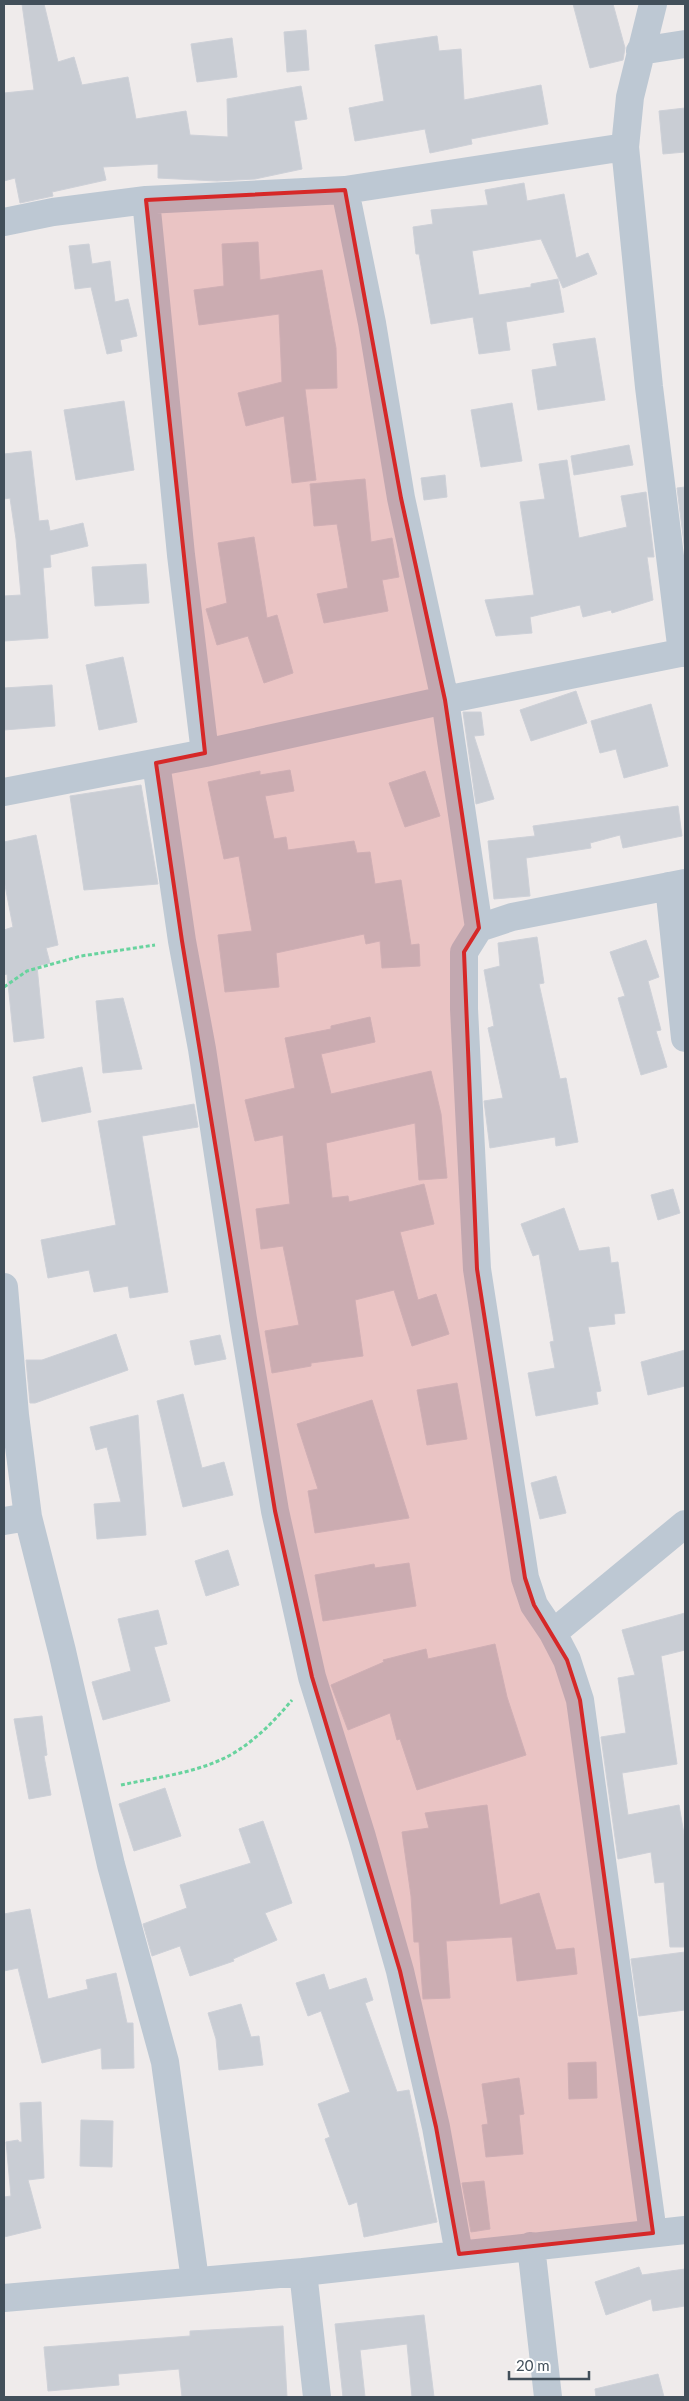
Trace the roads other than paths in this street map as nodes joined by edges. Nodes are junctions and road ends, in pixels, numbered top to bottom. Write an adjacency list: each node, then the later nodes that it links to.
1 (653, 4): 3 (street)
2 (685, 44): 3 (street)
3 (640, 51): 4 (street)
4 (625, 147): 5 (street); 8 (street)
5 (345, 190): 6 (street); 9 (street)
6 (146, 200): 7 (street); 10 (street)
7 (4, 222)
8 (684, 653): 9 (street)
9 (445, 700): 10 (street); 14 (street)
10 (205, 753): 11 (street)
11 (156, 763): 12 (street); 23 (street)
12 (4, 792)
13 (677, 885): 14 (street); 15 (street)
14 (479, 928): 19 (street)
15 (685, 1038)
16 (4, 1288): 17 (street)
17 (16, 1519): 25 (street)
18 (685, 1524): 19 (street)
19 (553, 1633): 21 (street)
20 (685, 2230): 21 (street)
21 (653, 2233): 22 (street)
22 (531, 2246): 23 (street); 28 (street)
23 (459, 2254): 24 (street)
24 (303, 2272): 25 (street); 27 (street)
25 (195, 2280): 26 (street)
26 (4, 2298)
27 (317, 2397)
28 (548, 2397)

